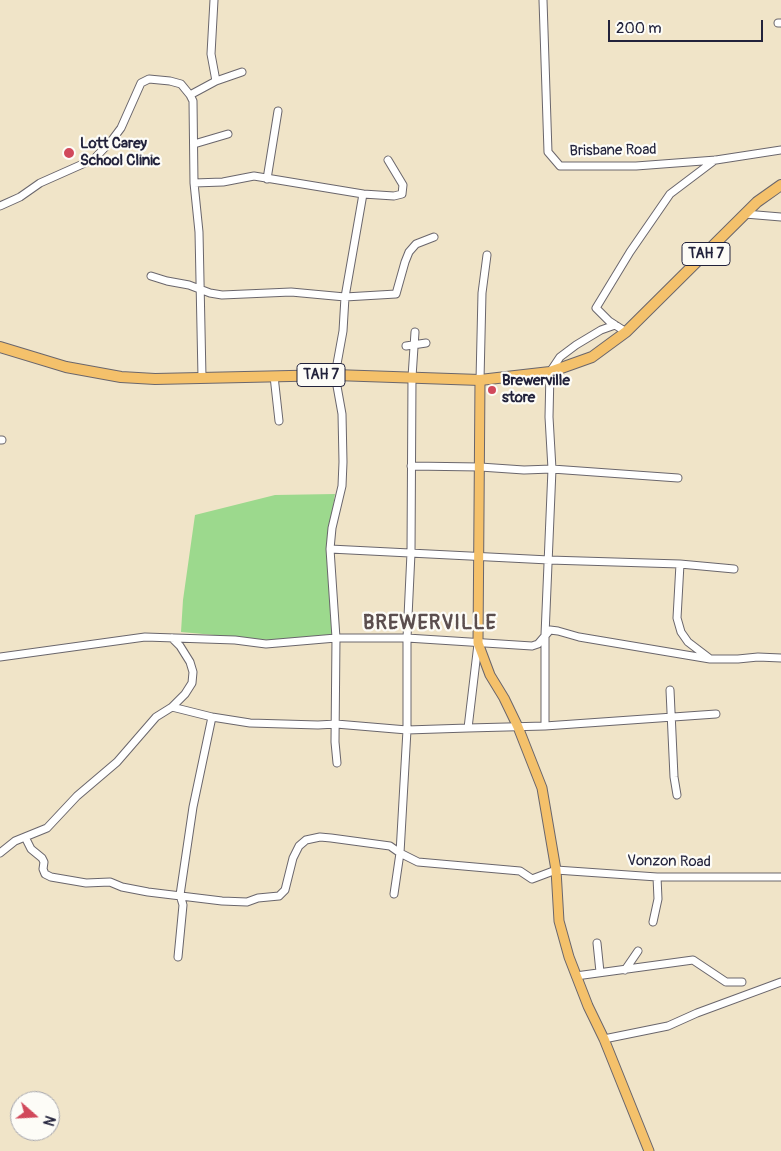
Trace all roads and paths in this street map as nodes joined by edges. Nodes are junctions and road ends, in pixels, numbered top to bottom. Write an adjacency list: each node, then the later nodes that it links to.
1 (214, 0): 4 (street)
2 (543, 0): 11 (street, Brisbane Road)
3 (242, 72): 4 (street)
4 (216, 81): 5 (street)
5 (190, 95): 8 (street); 16 (street)
6 (278, 110): 12 (street)
7 (228, 134): 8 (street)
8 (194, 144): 13 (street)
9 (781, 150): 11 (street)
10 (388, 160): 15 (street)
11 (716, 160): 24 (street)
12 (267, 179): 13 (street); 15 (street)
13 (194, 183): 22 (street)
14 (781, 185): 17 (highway, TAH 7)
15 (363, 194): 23 (street)
16 (0, 206)
17 (746, 214): 18 (street); 26 (highway, TAH 7)
18 (781, 217)
19 (434, 237): 23 (street)
20 (487, 255): 36 (street)
21 (151, 276): 22 (street)
22 (201, 290): 23 (street); 34 (street)
23 (345, 297): 32 (street)
24 (616, 325): 26 (street); 31 (street)
25 (415, 332): 28 (street)
26 (626, 332): 31 (highway, TAH 7)
27 (426, 343): 28 (street)
28 (414, 344): 29 (street); 35 (street)
29 (406, 346)
30 (0, 347): 34 (highway, TAH 7)
31 (550, 372): 36 (highway, TAH 7); 40 (street)
32 (335, 375): 33 (highway, TAH 7); 35 (highway, TAH 7); 42 (street)
33 (274, 376): 34 (highway, TAH 7); 37 (street)
34 (202, 377)
35 (412, 377): 36 (highway, TAH 7); 38 (street)
36 (480, 380): 39 (main road)
37 (279, 422)
38 (412, 466): 39 (street); 43 (street)
39 (480, 467): 40 (street); 44 (main road)
40 (552, 469): 41 (street); 45 (street)
41 (678, 478)
42 (330, 550): 43 (street); 50 (street)
43 (411, 553): 44 (street); 51 (street)
44 (479, 556): 45 (street); 52 (main road)
45 (548, 560): 46 (street); 48 (street)
46 (680, 564): 47 (street); 55 (street)
47 (734, 569)
48 (545, 635): 52 (street); 55 (street); 62 (street)
49 (172, 638): 50 (street); 53 (street); 57 (street)
50 (336, 638): 51 (street); 61 (street)
51 (407, 638): 52 (street); 65 (street)
52 (478, 643): 63 (main road); 64 (street)
53 (0, 657)
54 (781, 658): 55 (street)
55 (710, 659)
56 (670, 690): 60 (street)
57 (172, 707): 59 (street); 68 (street)
58 (716, 714): 60 (street)
59 (212, 717): 61 (street); 74 (street)
60 (671, 717): 62 (street); 67 (street)
61 (336, 724): 65 (street); 66 (street)
62 (545, 726): 63 (street)
63 (518, 727): 64 (street); 71 (main road)
64 (468, 728): 65 (street)
65 (407, 730): 70 (street)
66 (337, 763)
67 (677, 795)
68 (26, 837): 69 (street); 74 (street)
69 (0, 853)
70 (400, 853): 71 (street); 74 (street); 75 (street)
71 (556, 870): 72 (street, Vonzon Road); 82 (main road)
72 (657, 877): 73 (street, Vonzon Road); 76 (street)
73 (781, 877)
74 (180, 894): 79 (street)
75 (394, 894)
76 (653, 922)
77 (597, 943): 81 (street)
78 (638, 951): 80 (street)
79 (178, 958)
80 (625, 970): 81 (street); 83 (street)
81 (600, 972): 82 (street)
82 (576, 976): 85 (main road)
83 (742, 982)
84 (781, 982): 85 (street)
85 (604, 1040): 86 (main road)
86 (649, 1151)

